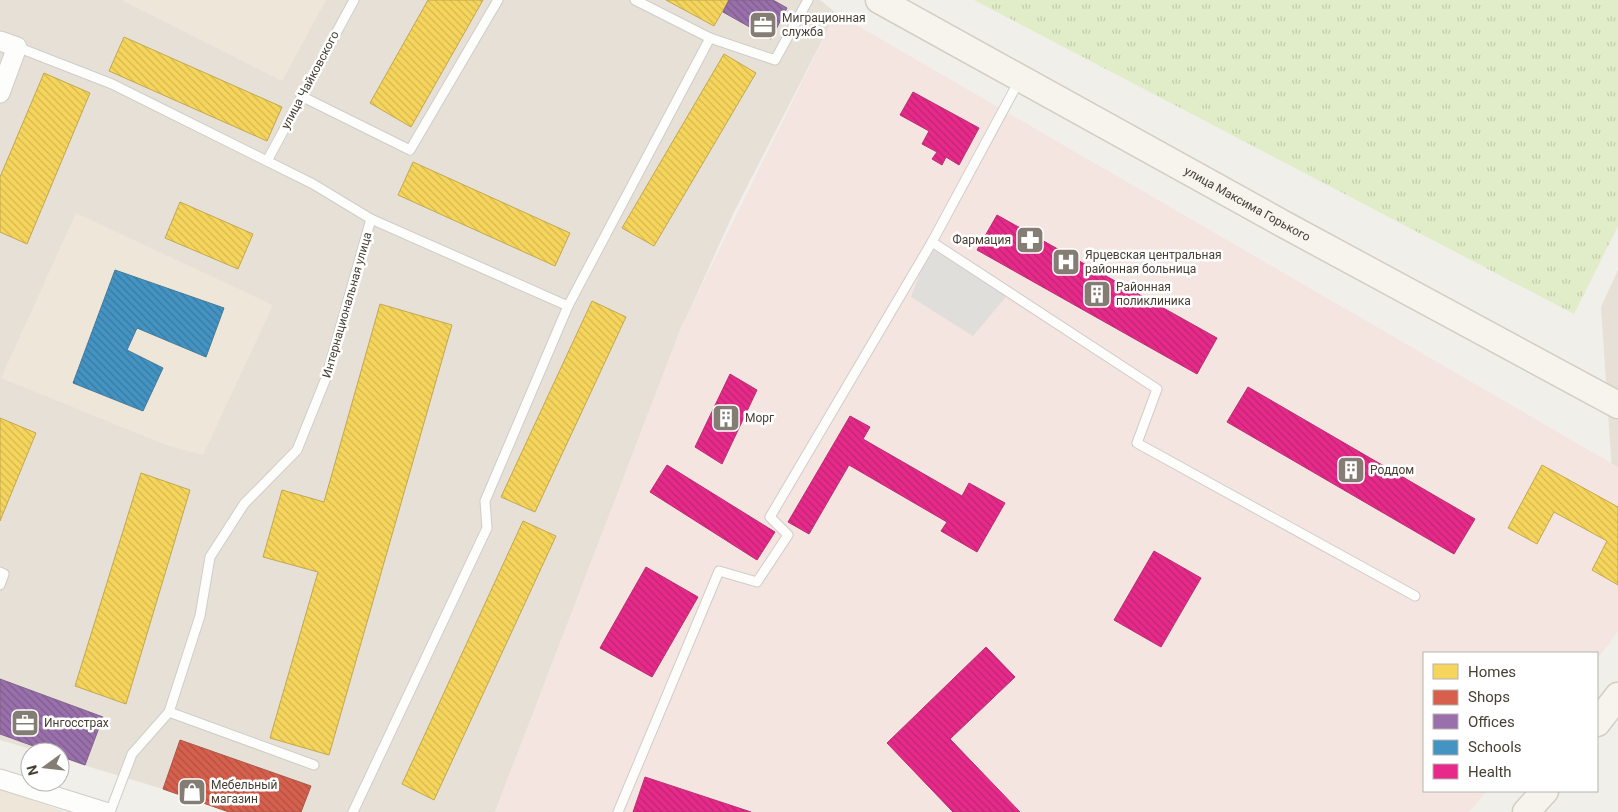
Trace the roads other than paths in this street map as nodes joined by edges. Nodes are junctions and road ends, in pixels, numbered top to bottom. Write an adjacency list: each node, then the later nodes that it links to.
1 (354, 0): 10 (lane, улица Чайковского)
2 (498, 0): 10 (lane)
3 (635, 0): 6 (lane)
4 (808, 0): 6 (lane)
5 (878, 0): 8 (street, улица Максима Горького)
6 (710, 38): 14 (lane)
7 (8, 44): 9 (street); 11 (lane, Интернациональная улица)
8 (1020, 79): 13 (lane); 15 (street, улица Максима Горького)
9 (0, 93)
10 (301, 96): 11 (lane, улица Чайковского)
11 (267, 161): 12 (lane, Интернациональная улица)
12 (371, 219): 14 (lane); 20 (lane, Интернациональная улица)
13 (932, 242): 18 (lane); 28 (lane)
14 (568, 306): 27 (lane)
15 (1618, 405)
16 (0, 572): 17 (lane)
17 (0, 585)
18 (1415, 596)
19 (1618, 696): 21 (street)
20 (168, 712): 22 (lane); 26 (lane, Интернациональная улица)
21 (1598, 722)
22 (314, 765)
23 (0, 779): 25 (street)
24 (1544, 792): 29 (street)
25 (105, 812)
26 (110, 812)
27 (353, 812)
28 (618, 812)
29 (1526, 812)

